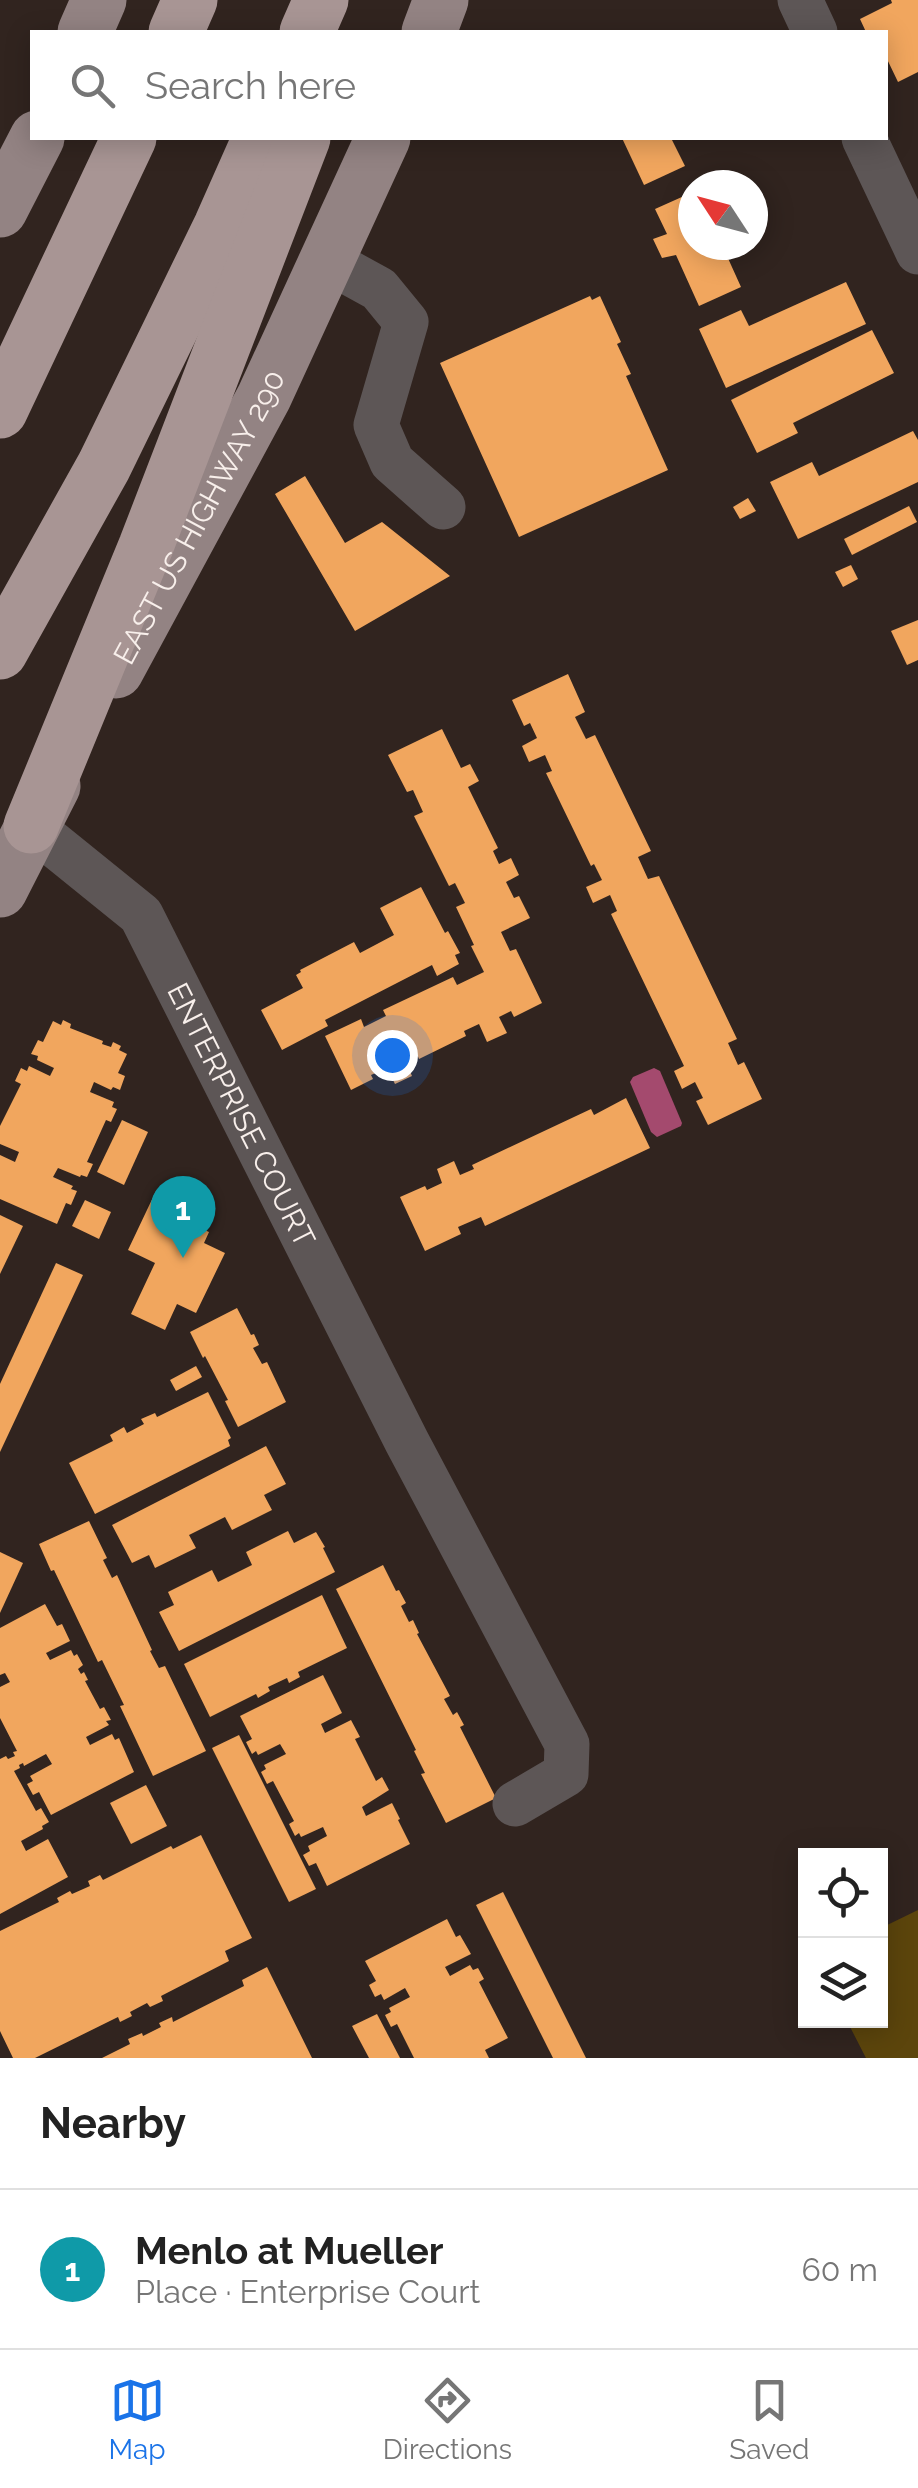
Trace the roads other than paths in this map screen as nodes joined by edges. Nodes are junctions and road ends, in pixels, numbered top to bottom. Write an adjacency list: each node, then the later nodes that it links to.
1 (99, 0): 7 (main road)
2 (190, 0): 8 (highway)
3 (321, 0): 9 (highway)
4 (352, 0): 10 (highway)
5 (441, 0): 11 (main road)
6 (800, 0): 12 (street)
7 (85, 30)
8 (177, 30)
9 (307, 30)
10 (344, 30)
11 (429, 30)
12 (814, 30)
13 (36, 140): 19 (main road)
14 (128, 140): 22 (highway)
15 (259, 140): 24 (highway)
16 (302, 140): 25 (highway)
17 (382, 140): 21 (main road, EAST US HIGHWAY 290)
18 (865, 140): 20 (street)
19 (0, 210)
20 (918, 252)
21 (328, 261): 23 (street); 25 (main road, EAST US HIGHWAY 290)
22 (0, 411)
23 (443, 507)
24 (0, 652)
25 (30, 826): 26 (main road, EAST US HIGHWAY 290); 27 (street, ENTERPRISE COURT)
26 (0, 890)
27 (516, 1804)

